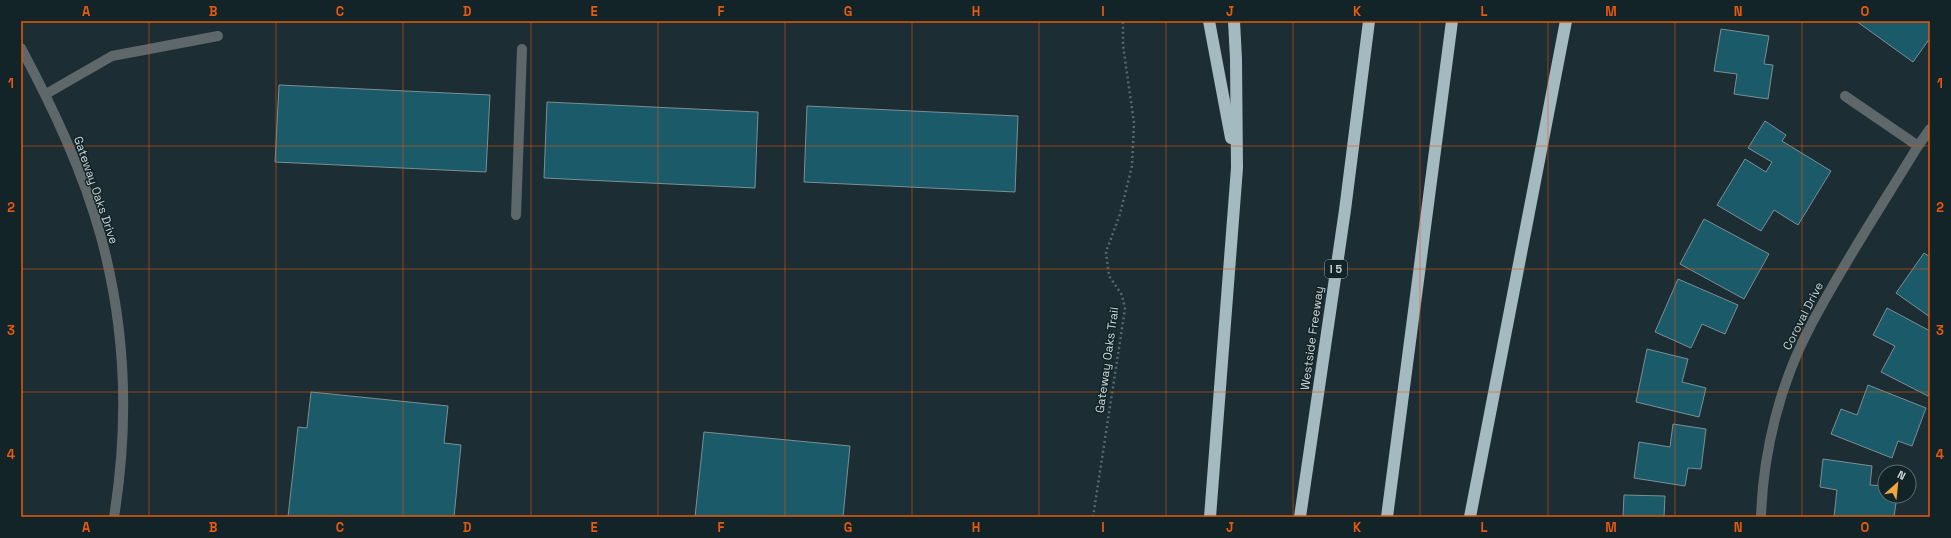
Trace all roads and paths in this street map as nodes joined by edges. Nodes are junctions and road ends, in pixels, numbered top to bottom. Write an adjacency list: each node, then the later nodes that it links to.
1 (1123, 21): 17 (path, Gateway Oaks Trail)
2 (1209, 21): 14 (highway)
3 (1234, 21): 14 (highway)
4 (1369, 21): 19 (highway, Westside Freeway / I 5)
5 (1452, 21): 20 (highway)
6 (1565, 21): 21 (highway)
7 (218, 36): 10 (street)
8 (21, 48): 10 (street, Gateway Oaks Drive)
9 (522, 49): 15 (street)
10 (46, 94): 16 (street, Gateway Oaks Drive)
11 (1846, 96): 13 (street)
12 (1930, 130): 13 (street, Coroval Drive)
13 (1918, 146): 22 (street, Coroval Drive)
14 (1236, 168): 18 (highway)
15 (516, 216)
16 (114, 517)
17 (1093, 517)
18 (1210, 517)
19 (1300, 517)
20 (1387, 517)
21 (1470, 517)
22 (1760, 517)

